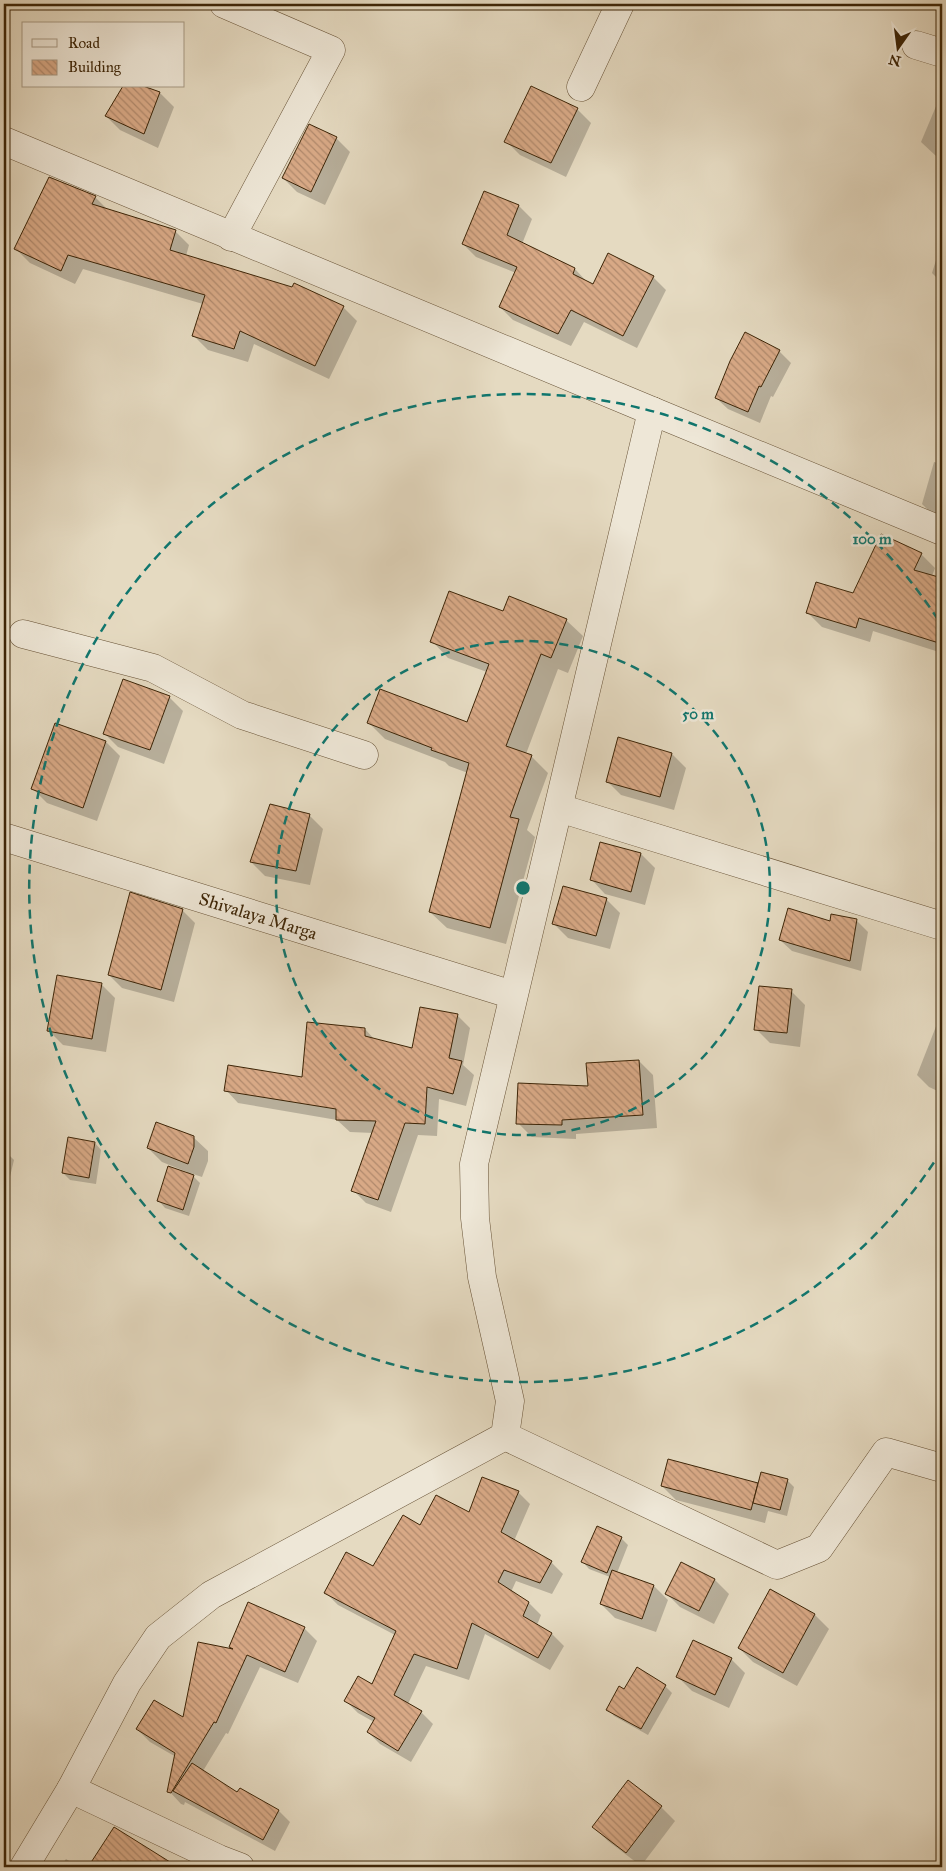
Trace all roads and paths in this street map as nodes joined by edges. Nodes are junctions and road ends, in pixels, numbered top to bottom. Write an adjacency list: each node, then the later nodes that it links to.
1 (224, 4): 7 (street)
2 (620, 4): 5 (street)
3 (916, 45): 4 (street)
4 (942, 53)
5 (581, 87)
6 (4, 141): 7 (street)
7 (231, 237): 8 (street)
8 (652, 411): 9 (street); 12 (street)
9 (942, 531)
10 (23, 634): 11 (street)
11 (364, 755)
12 (559, 808): 14 (street); 15 (street)
13 (4, 837): 15 (street, Shivalaya Marga)
14 (942, 926)
15 (513, 995): 16 (street)
16 (504, 1436): 17 (street); 18 (street)
17 (942, 1468)
18 (71, 1789): 19 (street); 20 (street)
19 (24, 1867)
20 (240, 1867)

